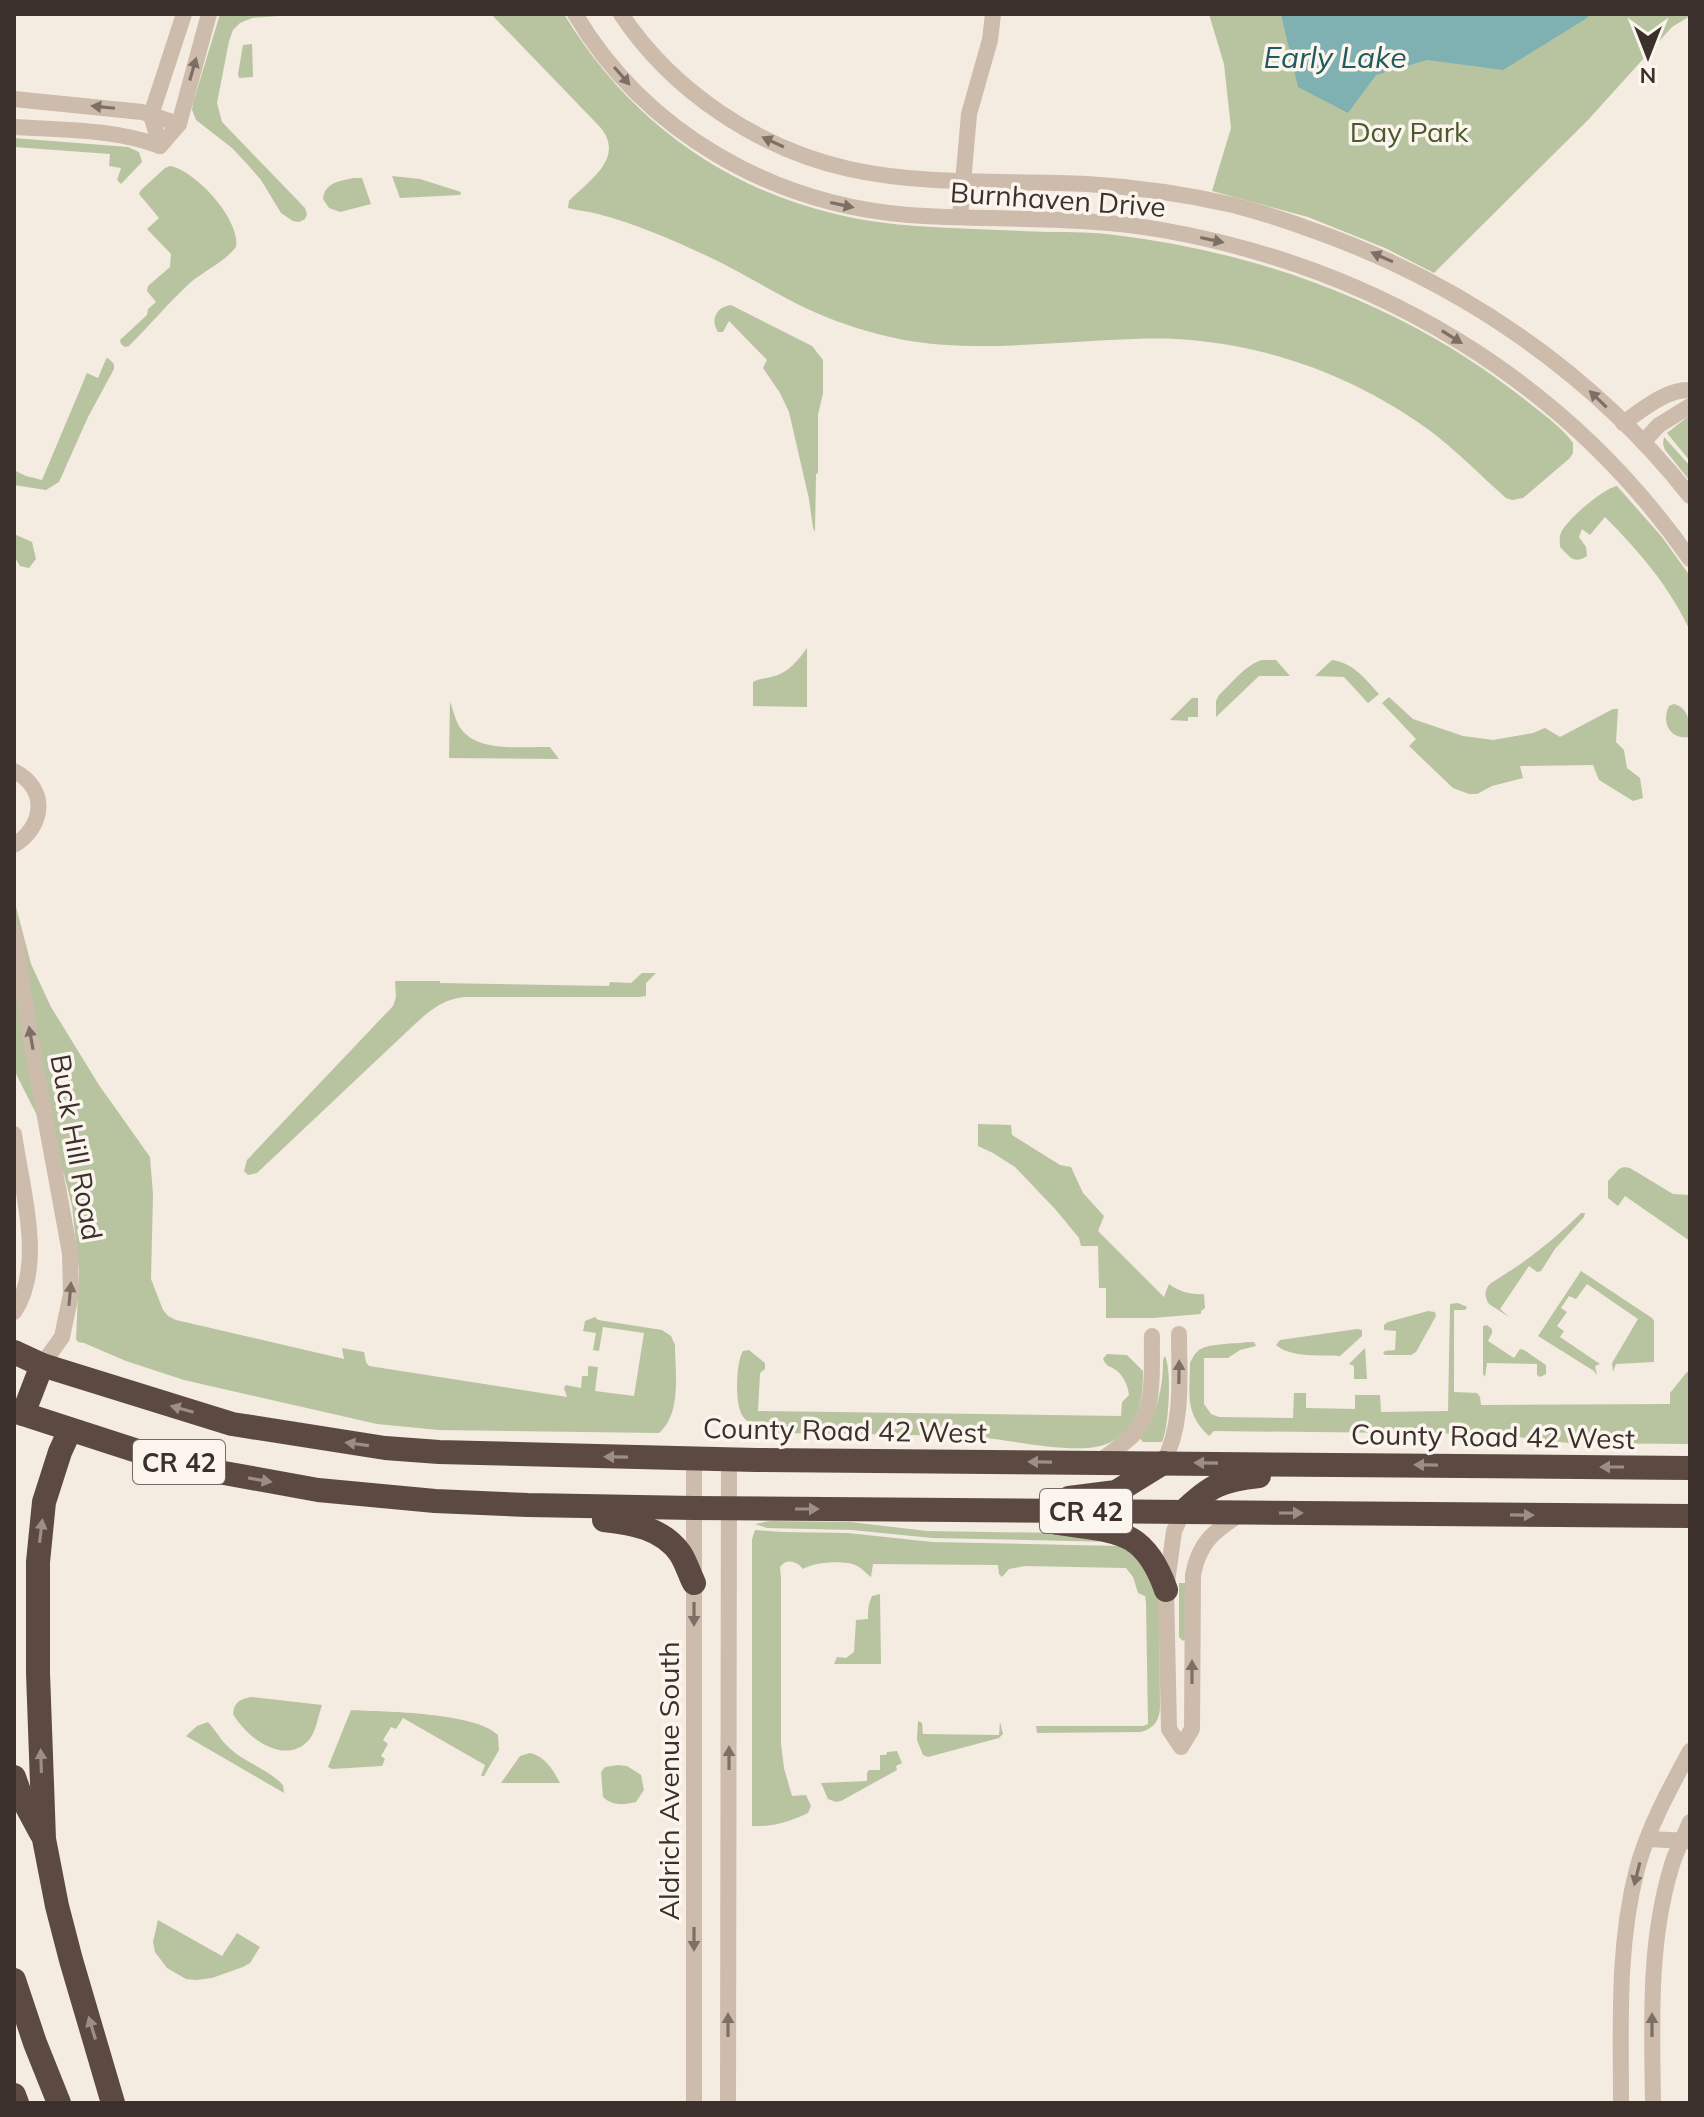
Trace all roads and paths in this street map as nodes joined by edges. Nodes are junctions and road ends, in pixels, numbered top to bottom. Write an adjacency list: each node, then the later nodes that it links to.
1 (184, 14): 7 (street)
2 (209, 14): 8 (street, one-way to 2)
3 (575, 14): 12 (street, Burnhaven Drive, one-way to 12)
4 (621, 14): 11 (street, Burnhaven Drive, one-way to 4)
5 (993, 14): 11 (street)
6 (14, 99): 7 (street, one-way to 6)
7 (151, 115): 8 (street); 10 (street)
8 (179, 124): 10 (street)
9 (14, 127): 10 (street)
10 (160, 146)
11 (963, 180): 12 (street); 15 (street, Burnhaven Drive, one-way to 11)
12 (960, 217): 18 (street, Burnhaven Drive, one-way to 18)
13 (1690, 390): 15 (street)
14 (1690, 406): 16 (street)
15 (1623, 423): 16 (street, Burnhaven Drive)
16 (1643, 442): 17 (street, Burnhaven Drive)
17 (1690, 496)
18 (1690, 559)
19 (14, 758): 20 (street)
20 (18, 773): 21 (street)
21 (14, 846)
22 (14, 931): 28 (street, Buck Hill Road, one-way to 22)
23 (14, 1134): 24 (street)
24 (14, 1312)
25 (1179, 1334): 34 (street, one-way to 25)
26 (1152, 1336): 33 (street)
27 (14, 1352): 28 (highway, County Road 42 West / CR 42)
28 (42, 1365): 29 (highway); 31 (highway, County Road 42 West / CR 42, one-way to 28)
29 (18, 1413): 30 (highway, CR 42)
30 (70, 1430): 37 (highway, CR 42, one-way to 37); 49 (highway, one-way to 30)
31 (694, 1459): 32 (highway, County Road 42 West / CR 42); 38 (street, Aldrich Avenue South)
32 (729, 1459): 33 (highway, County Road 42 West / CR 42, one-way to 32); 39 (street)
33 (1097, 1463): 34 (highway, County Road 42 West / CR 42)
34 (1163, 1463): 35 (highway, County Road 42 West / CR 42, one-way to 34); 40 (highway)
35 (1368, 1465): 36 (highway, County Road 42 West / CR 42, one-way to 35); 41 (highway)
36 (1690, 1468)
37 (435, 1501): 38 (highway, CR 42); 44 (highway)
38 (694, 1508): 39 (highway, CR 42); 44 (street, Aldrich Avenue South)
39 (729, 1508): 40 (highway, CR 42, one-way to 40); 58 (street, one-way to 39)
40 (963, 1510): 41 (highway, CR 42); 45 (highway)
41 (1183, 1512): 42 (highway, CR 42); 45 (street)
42 (1243, 1512): 43 (highway, CR 42, one-way to 43); 45 (street, one-way to 42)
43 (1690, 1516)
44 (694, 1583): 57 (street, Aldrich Avenue South, one-way to 57)
45 (1166, 1590)
46 (1690, 1751): 50 (street)
47 (14, 1777): 49 (highway)
48 (1690, 1822): 51 (street)
49 (44, 1839): 56 (highway, one-way to 49)
50 (1648, 1839): 51 (street); 59 (street, one-way to 59)
51 (1686, 1841): 60 (street, one-way to 51)
52 (14, 1980): 55 (highway)
53 (14, 2096): 54 (highway)
54 (17, 2103)
55 (59, 2103)
56 (113, 2103)
57 (694, 2103)
58 (728, 2103)
59 (1621, 2103)
60 (1653, 2103)

